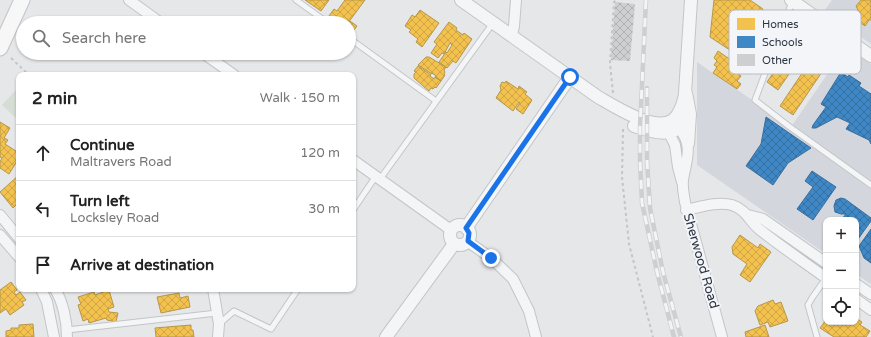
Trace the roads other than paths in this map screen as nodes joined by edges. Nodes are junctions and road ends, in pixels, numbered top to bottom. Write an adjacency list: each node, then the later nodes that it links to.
1 (22, 0): 9 (main road)
2 (129, 0): 10 (street)
3 (296, 0): 11 (lane)
4 (461, 0): 13 (street)
5 (516, 0): 14 (street)
6 (691, 0): 23 (street)
7 (792, 1): 8 (street)
8 (805, 10)
9 (17, 16)
10 (151, 16)
11 (318, 16)
12 (16, 19): 17 (main road)
13 (493, 22): 14 (street); 24 (lane)
14 (512, 35): 22 (street)
15 (356, 43): 24 (lane)
16 (861, 49): 18 (street)
17 (5, 53)
18 (871, 56)
19 (213, 60): 20 (street)
20 (230, 72)
21 (765, 74): 31 (lane)
22 (570, 77): 25 (street); 36 (street)
23 (685, 90): 26 (street); 27 (street)
24 (436, 101): 29 (lane)
25 (615, 108): 26 (street); 26 (street)
26 (673, 127): 27 (street, Sherwood Road); 30 (street, Sherwood Road)
27 (687, 156): 30 (street, Sherwood Road)
28 (356, 162): 29 (street)
29 (378, 178): 32 (lane); 37 (street)
30 (683, 185): 33 (street, Sherwood Road)
31 (871, 185)
32 (356, 206)
33 (686, 210): 35 (street); 61 (street, Sherwood Road)
34 (0, 215): 38 (street)
35 (748, 215): 43 (street); 44 (street)
36 (466, 228): 37 (street); 40 (street)
37 (451, 230): 41 (street)
38 (16, 234)
39 (0, 235): 42 (street)
40 (468, 241): 41 (street); 60 (street)
41 (454, 244): 59 (street)
42 (16, 254)
43 (823, 261)
44 (823, 276)
45 (823, 282): 62 (lane)
46 (859, 286): 51 (street)
47 (42, 292): 57 (street)
48 (57, 292): 56 (street)
49 (214, 292): 54 (street)
50 (296, 292): 55 (lane)
51 (871, 294)
52 (859, 301): 53 (street)
53 (871, 310)
54 (217, 313): 55 (street); 56 (lane)
55 (219, 324): 58 (street)
56 (67, 334)
57 (54, 337)
58 (218, 337)
59 (386, 337)
60 (536, 337)
61 (722, 337)
62 (817, 337)

